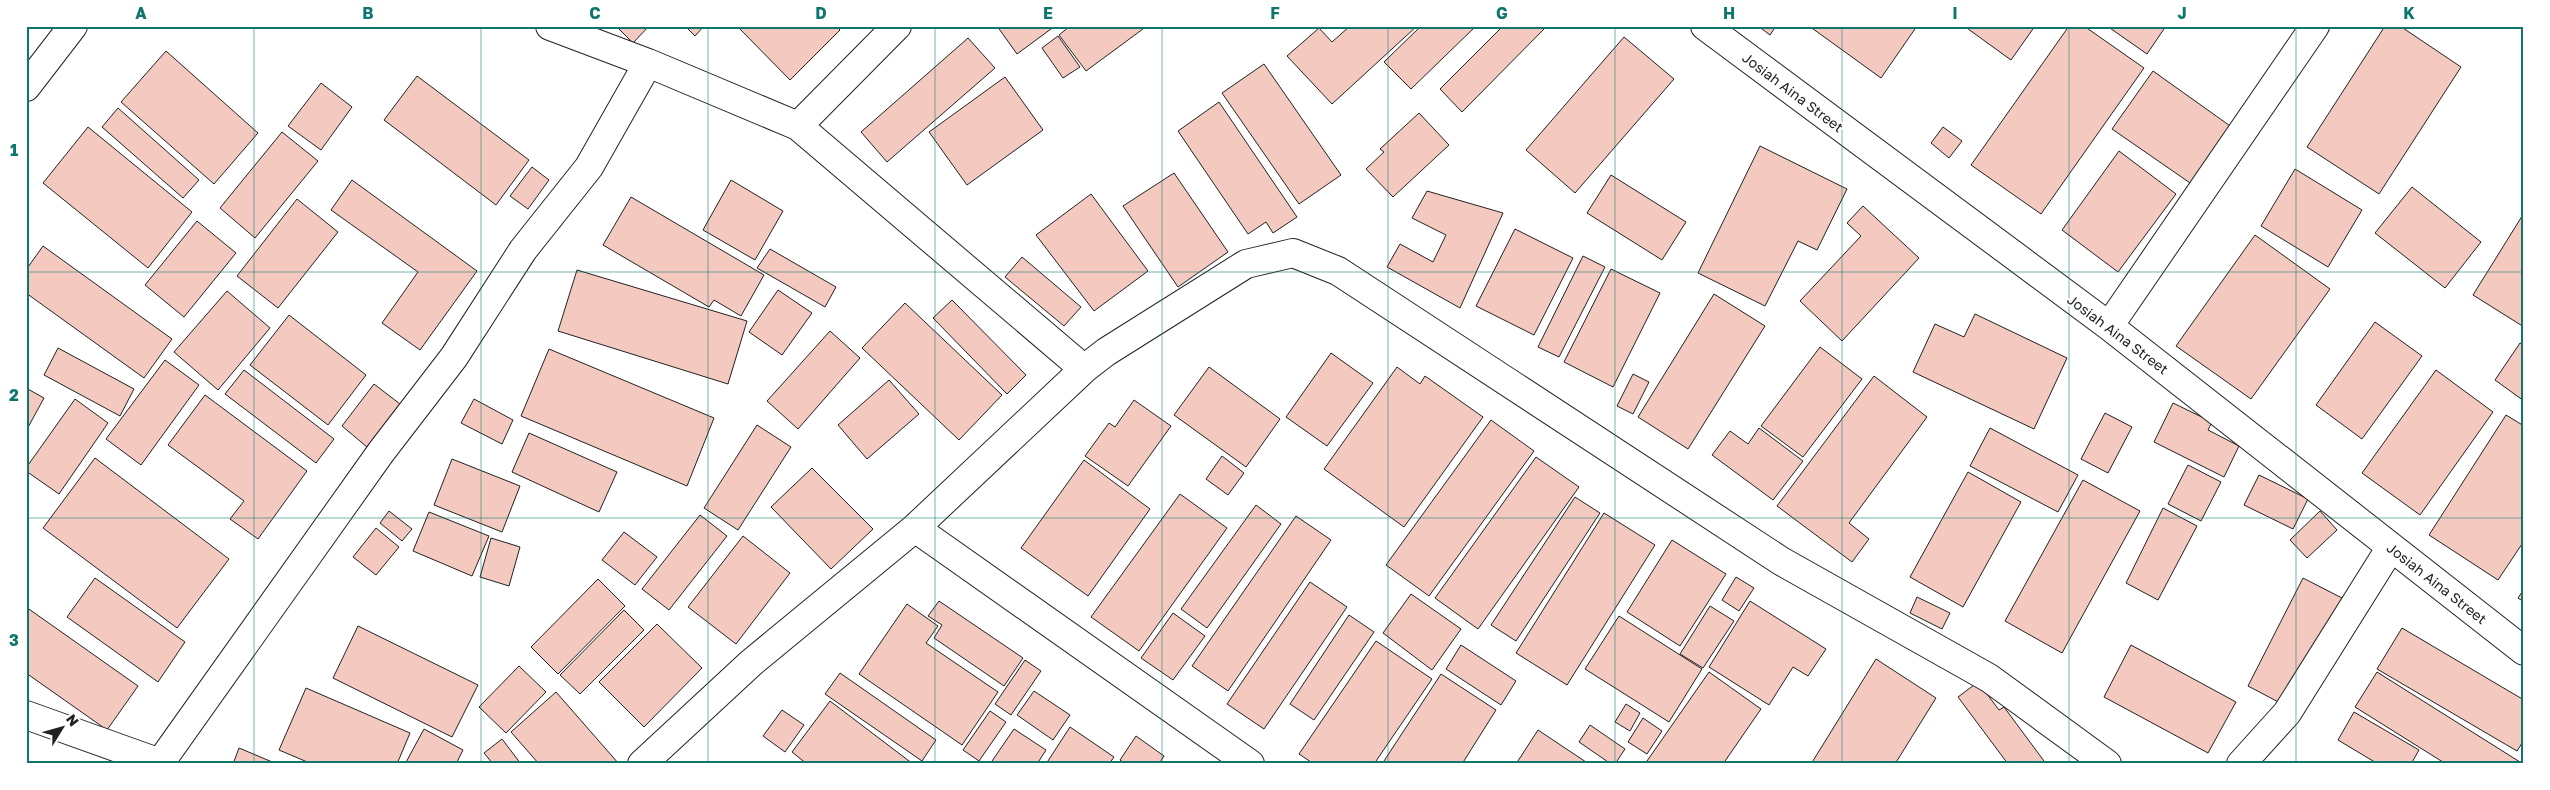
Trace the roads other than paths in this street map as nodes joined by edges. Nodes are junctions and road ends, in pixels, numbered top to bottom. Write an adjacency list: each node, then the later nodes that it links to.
1 (73, 26): 7 (street)
2 (550, 26): 6 (street)
3 (897, 26): 8 (street)
4 (1705, 26): 9 (street, Josiah Aina Street)
5 (2315, 26): 9 (street)
6 (648, 63): 8 (street); 15 (street)
7 (26, 87)
8 (798, 126): 10 (street)
9 (2109, 326): 12 (street, Josiah Aina Street)
10 (1084, 368): 11 (street); 18 (street)
11 (915, 528): 16 (street); 17 (street)
12 (2391, 546): 13 (street, Josiah Aina Street); 19 (street)
13 (2524, 651)
14 (26, 715): 15 (street)
15 (162, 763)
16 (642, 764)
17 (1250, 764)
18 (2107, 764)
19 (2241, 764)

